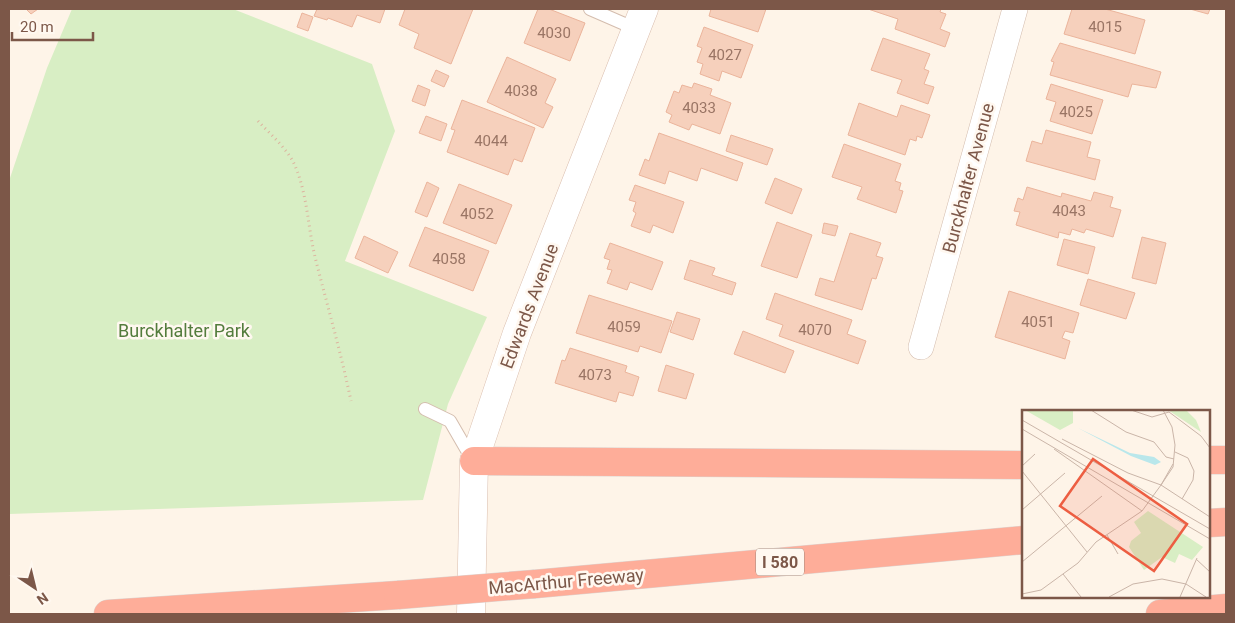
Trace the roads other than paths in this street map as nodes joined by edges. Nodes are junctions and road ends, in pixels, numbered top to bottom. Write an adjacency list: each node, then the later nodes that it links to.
1 (590, 9): 3 (lane)
2 (1015, 9): 4 (street, Burckhalter Avenue)
3 (640, 19): 8 (main road, Edwards Avenue)
4 (921, 347)
5 (425, 409): 8 (lane)
6 (1210, 460): 7 (highway)
7 (1226, 460)
8 (474, 461): 9 (highway); 15 (main road, Edwards Avenue)
9 (1022, 465)
10 (1226, 522): 11 (highway)
11 (1210, 523)
12 (1022, 540): 14 (highway, MacArthur Freeway / I 580, bridge)
13 (1226, 608): 16 (highway)
14 (108, 614)
15 (471, 614)
16 (1160, 614)

